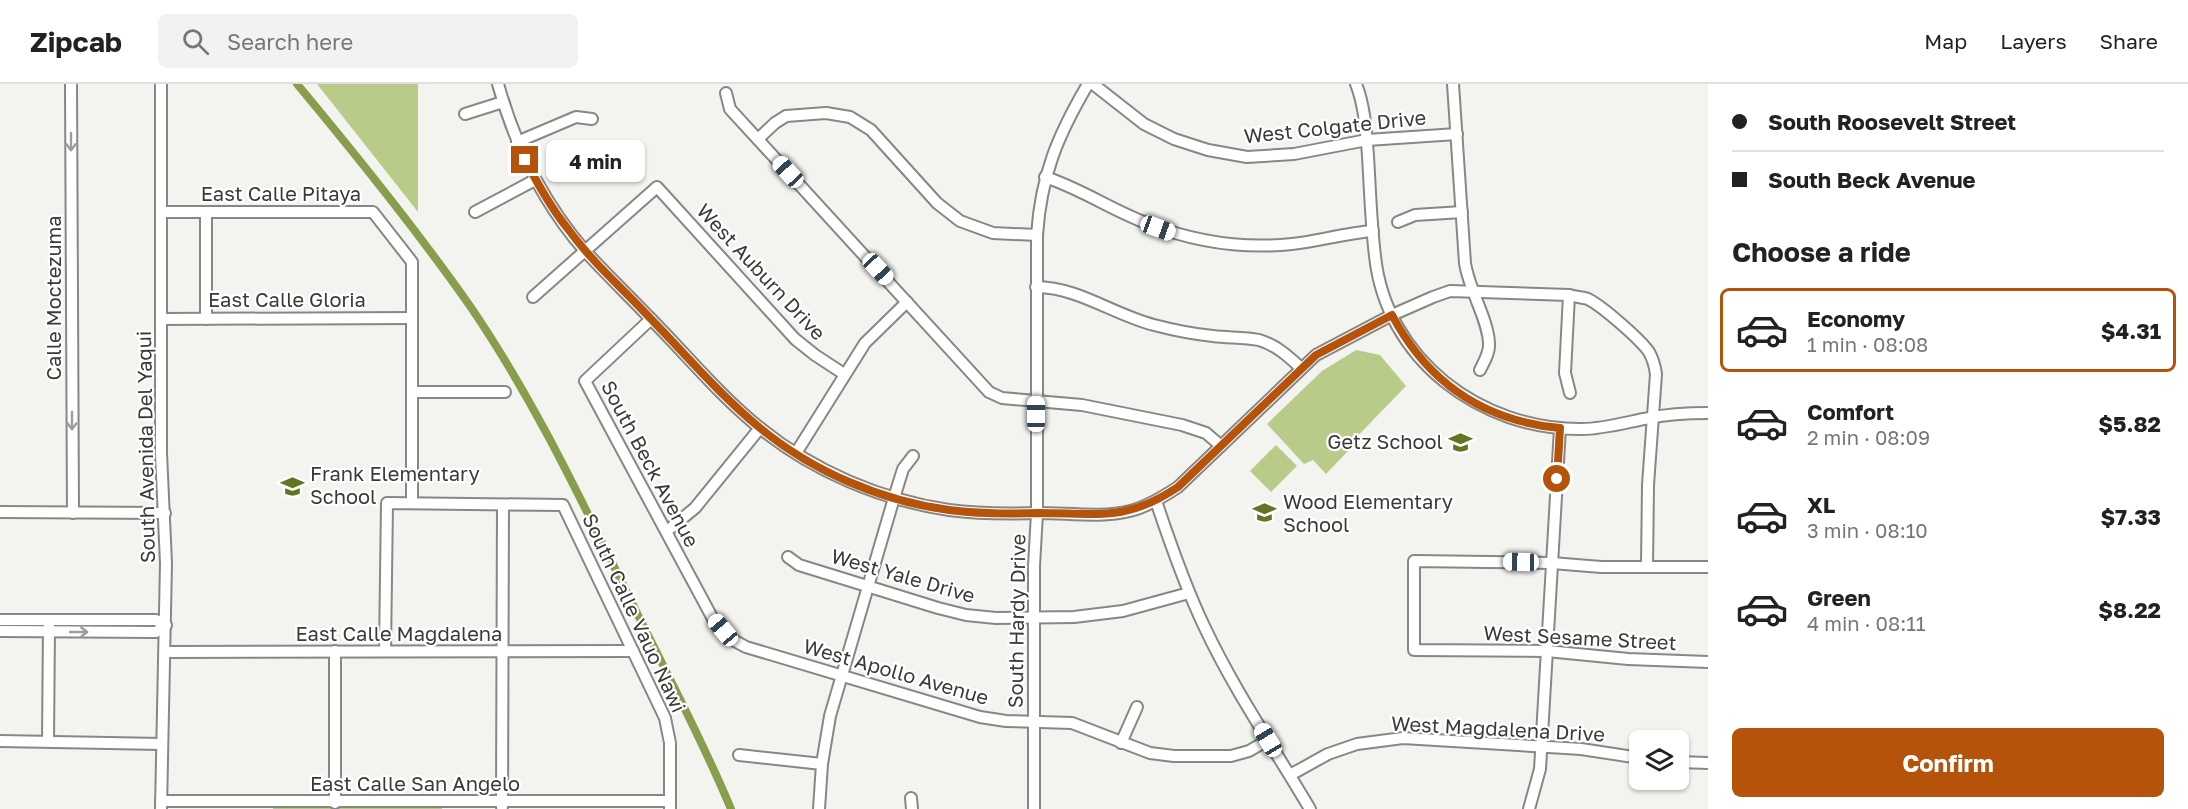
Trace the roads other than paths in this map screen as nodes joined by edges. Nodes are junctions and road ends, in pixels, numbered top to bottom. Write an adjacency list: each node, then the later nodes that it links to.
1 (71, 84): 55 (street, Calle Moctezuma, one-way to 55)
2 (161, 84): 18 (street, South Avenida Del Yaqui)
3 (498, 84): 9 (street)
4 (1088, 84): 16 (street, South Hardy Drive)
5 (1093, 84): 14 (street, West Colgate Drive)
6 (1356, 84): 14 (street)
7 (1453, 84): 12 (street)
8 (726, 93): 13 (street)
9 (503, 102): 10 (street); 15 (street)
10 (465, 114)
11 (592, 119): 15 (street)
12 (1457, 134): 14 (street, West Colgate Drive); 20 (street)
13 (758, 139): 24 (street); 30 (street)
14 (1367, 140): 23 (street)
15 (517, 142): 17 (street)
16 (1045, 177): 23 (street); 24 (street, South Hardy Drive)
17 (535, 180): 19 (street); 25 (street)
18 (161, 212): 21 (street, East Calle Pitaya); 33 (street, South Avenida Del Yaqui)
19 (475, 212)
20 (1462, 212): 22 (street); 27 (street)
21 (206, 213): 32 (street, East Calle Pitaya); 34 (street)
22 (1398, 222)
23 (1373, 231): 31 (street)
24 (1036, 235): 26 (street, South Hardy Drive)
25 (585, 250): 29 (street); 35 (street); 38 (street, West Auburn Drive)
26 (1036, 287): 36 (street); 42 (street, South Hardy Drive)
27 (1472, 291): 28 (street); 31 (street); 37 (street)
28 (1569, 296): 41 (street); 44 (street)
29 (533, 297)
30 (908, 302): 38 (street); 42 (street)
31 (1392, 315): 36 (street); 46 (street)
32 (412, 318): 34 (street, East Calle Gloria); 39 (street)
33 (161, 319): 34 (street, East Calle Gloria); 56 (street, South Avenida Del Yaqui)
34 (206, 319)
35 (651, 319): 45 (street); 58 (street, South Beck Avenue)
36 (1301, 368): 47 (street)
37 (1480, 370)
38 (844, 374): 48 (street)
39 (412, 392): 40 (street); 52 (street)
40 (505, 392)
41 (1570, 393)
42 (1036, 401): 47 (street); 57 (street, South Hardy Drive)
43 (1708, 413): 44 (street)
44 (1653, 417): 46 (street); 61 (street)
45 (760, 428): 48 (street); 58 (street)
46 (1560, 428): 60 (street)
47 (1221, 446): 51 (street)
48 (796, 453): 50 (street)
49 (913, 456): 50 (street)
50 (894, 498): 57 (street); 63 (street)
51 (1156, 501): 57 (street); 64 (street)
52 (412, 503): 53 (street); 73 (street)
53 (503, 505): 74 (street, South Calle Vauo Nawi); 77 (street)
54 (0, 512): 55 (street)
55 (73, 513): 56 (street)
56 (165, 513): 68 (street, South Avenida Del Yaqui)
57 (1037, 513): 65 (street, South Hardy Drive)
58 (667, 531): 71 (street, South Beck Avenue)
59 (788, 557): 63 (street, West Yale Drive)
60 (1552, 563): 61 (street); 75 (street); 75 (street, West Sesame Street)
61 (1647, 566): 62 (street)
62 (1708, 567)
63 (868, 586): 65 (street, West Yale Drive); 79 (street)
64 (1189, 593): 65 (street, West Yale Drive); 82 (street)
65 (1034, 618): 81 (street, South Hardy Drive)
66 (0, 620): 67 (street)
67 (49, 620): 68 (street); 70 (street)
68 (165, 625): 70 (street, one-way to 68); 76 (street, South Avenida Del Yaqui)
69 (0, 631): 70 (street)
70 (49, 632): 84 (street)
71 (733, 640): 79 (street, West Apollo Avenue)
72 (335, 651): 73 (street, East Calle Magdalena); 76 (street, East Calle Magdalena); 94 (street)
73 (385, 651): 77 (street, East Calle Magdalena)
74 (633, 651): 77 (street, East Calle Magdalena); 96 (street, South Calle Vauo Nawi)
75 (1547, 651): 78 (street, West Sesame Street); 87 (street)
76 (165, 652): 86 (street, South Avenida Del Yaqui)
77 (503, 652): 97 (street)
78 (1708, 662)
79 (841, 676): 81 (street, West Apollo Avenue); 92 (street)
80 (1137, 707): 85 (street)
81 (1034, 721): 85 (street, West Apollo Avenue); 99 (street, South Hardy Drive)
82 (1268, 740): 85 (street, West Apollo Avenue); 93 (street)
83 (0, 741): 84 (street)
84 (48, 741): 86 (street)
85 (1121, 743)
86 (162, 744): 95 (street, South Avenida Del Yaqui)
87 (1542, 746): 89 (street, West Magdalena Drive); 93 (street, West Magdalena Drive); 101 (street)
88 (739, 755): 92 (street)
89 (1629, 756)
90 (1689, 762): 91 (street)
91 (1708, 763)
92 (822, 764): 98 (street)
93 (1290, 775): 100 (street)
94 (335, 802): 95 (street, East Calle San Angelo); 97 (street, East Calle San Angelo)
95 (161, 805)
96 (670, 805): 97 (street, East Calle San Angelo)
97 (502, 806)
98 (819, 809)
99 (1035, 809)
100 (1310, 809)
101 (1529, 809)

